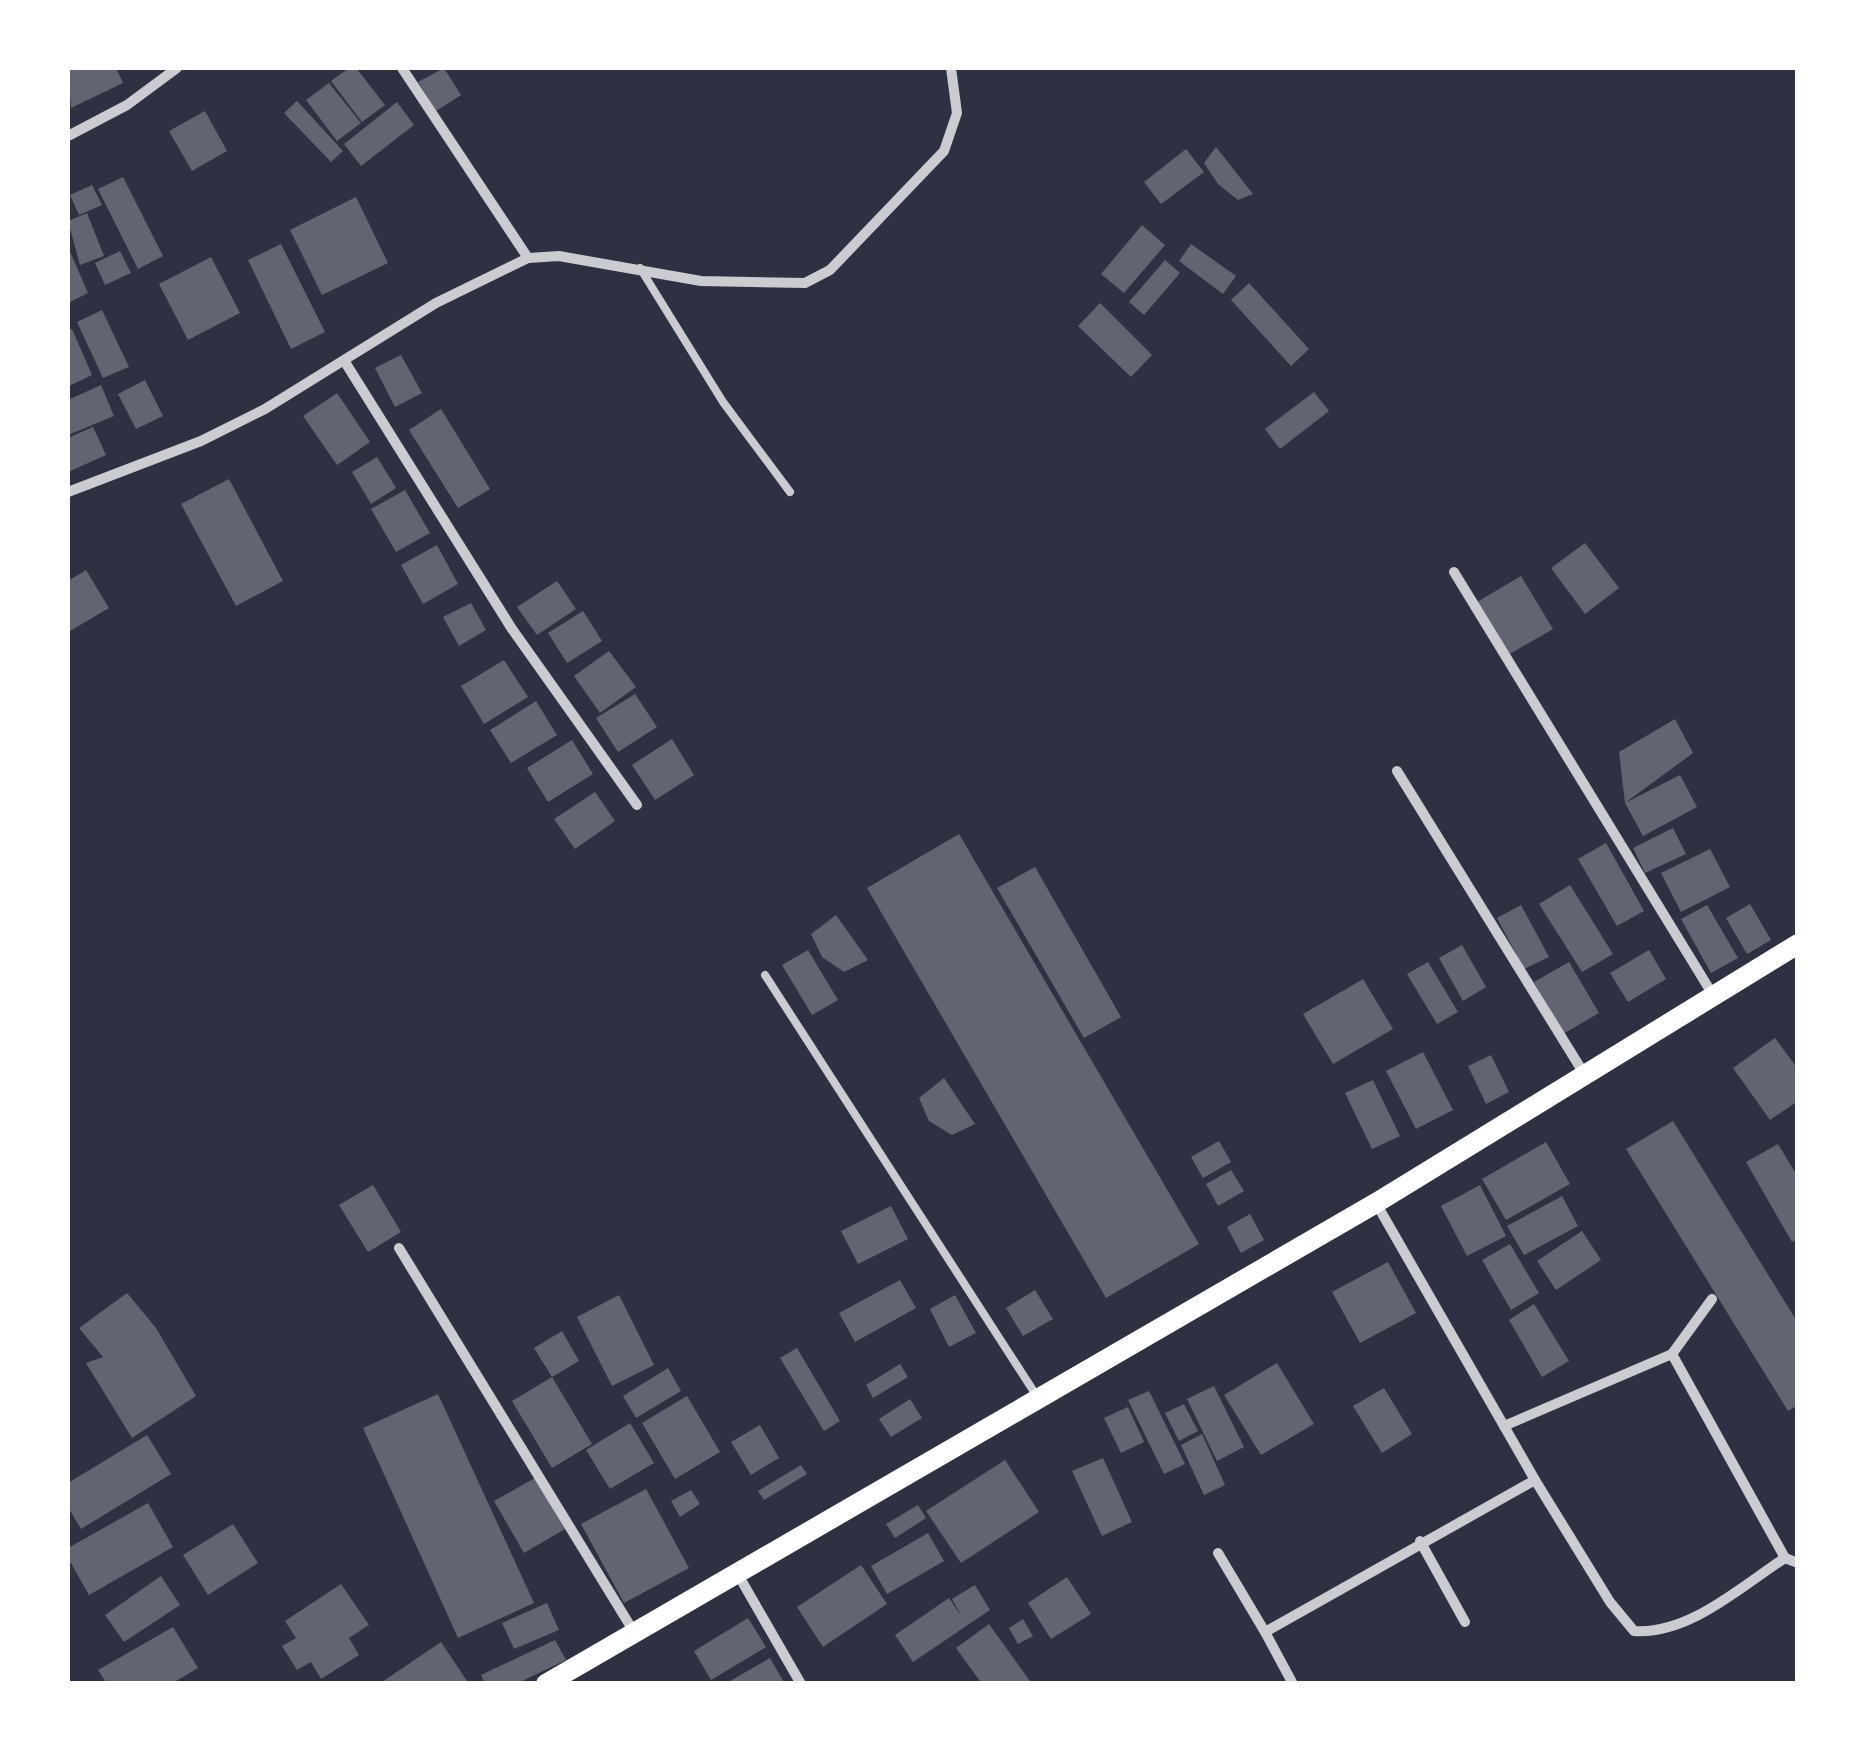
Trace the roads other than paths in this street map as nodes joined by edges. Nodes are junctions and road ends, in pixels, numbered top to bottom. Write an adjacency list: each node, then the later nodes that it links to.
1 (177, 68): 4 (street)
2 (402, 68): 5 (street)
3 (950, 68): 6 (street)
4 (68, 136)
5 (528, 258): 6 (street); 7 (street)
6 (640, 268): 9 (lane)
7 (345, 362): 8 (street); 12 (street)
8 (68, 492)
9 (790, 492)
10 (1454, 572): 15 (street)
11 (1397, 771): 16 (street)
12 (637, 805)
13 (1798, 944): 15 (main road)
14 (765, 975): 21 (lane)
15 (1714, 994): 16 (main road)
16 (1583, 1072): 17 (main road)
17 (1376, 1203): 21 (main road); 22 (street)
18 (399, 1248): 30 (street)
19 (1712, 1300): 20 (street)
20 (1672, 1354): 22 (street); 26 (street)
21 (1038, 1398): 28 (main road)
22 (1504, 1426): 23 (street)
23 (1536, 1480): 24 (street); 26 (street)
24 (1420, 1542): 29 (street); 31 (street)
25 (1218, 1553): 31 (street)
26 (1785, 1558): 27 (street)
27 (1798, 1562)
28 (736, 1571): 30 (main road); 33 (street)
29 (1465, 1622)
30 (634, 1632): 32 (main road)
31 (1265, 1632): 34 (street)
32 (546, 1684)
33 (801, 1684)
34 (1293, 1684)

